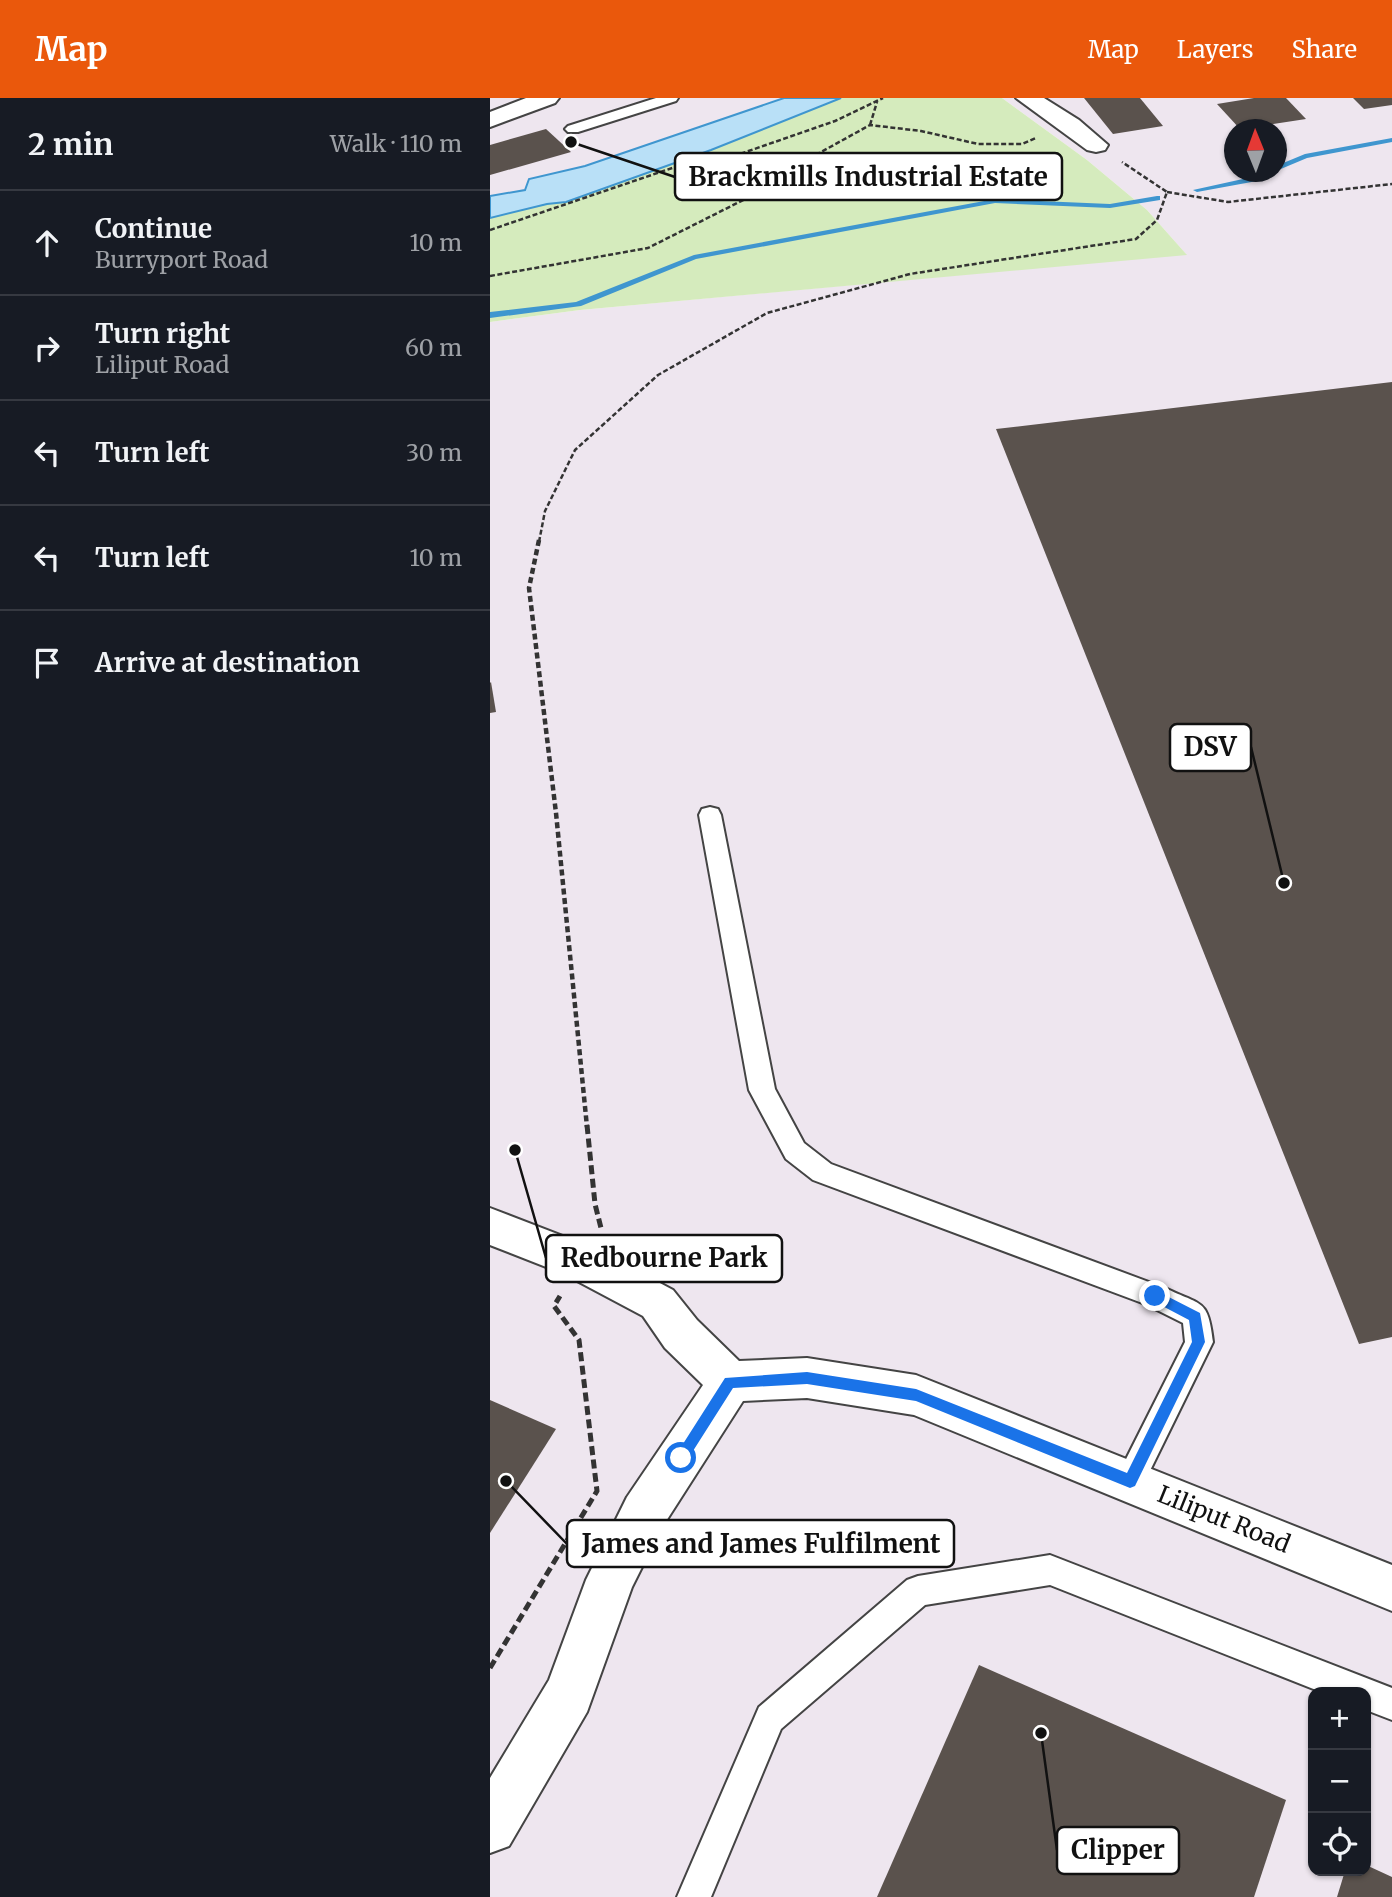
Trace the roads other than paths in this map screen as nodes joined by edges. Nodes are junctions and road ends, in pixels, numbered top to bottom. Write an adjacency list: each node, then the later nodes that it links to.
1 (547, 98): 4 (street)
2 (671, 98): 5 (lane)
3 (1028, 98): 6 (street)
4 (490, 120)
5 (573, 129)
6 (1096, 145)
7 (710, 815): 10 (lane)
8 (490, 1226): 9 (street)
9 (730, 1382): 10 (street, Liliput Road); 15 (street)
10 (1130, 1481): 11 (street, Liliput Road)
11 (1392, 1588)
12 (1348, 1687): 16 (lane)
13 (1371, 1696): 14 (lane)
14 (1392, 1704)
15 (490, 1827)
16 (694, 1897)

